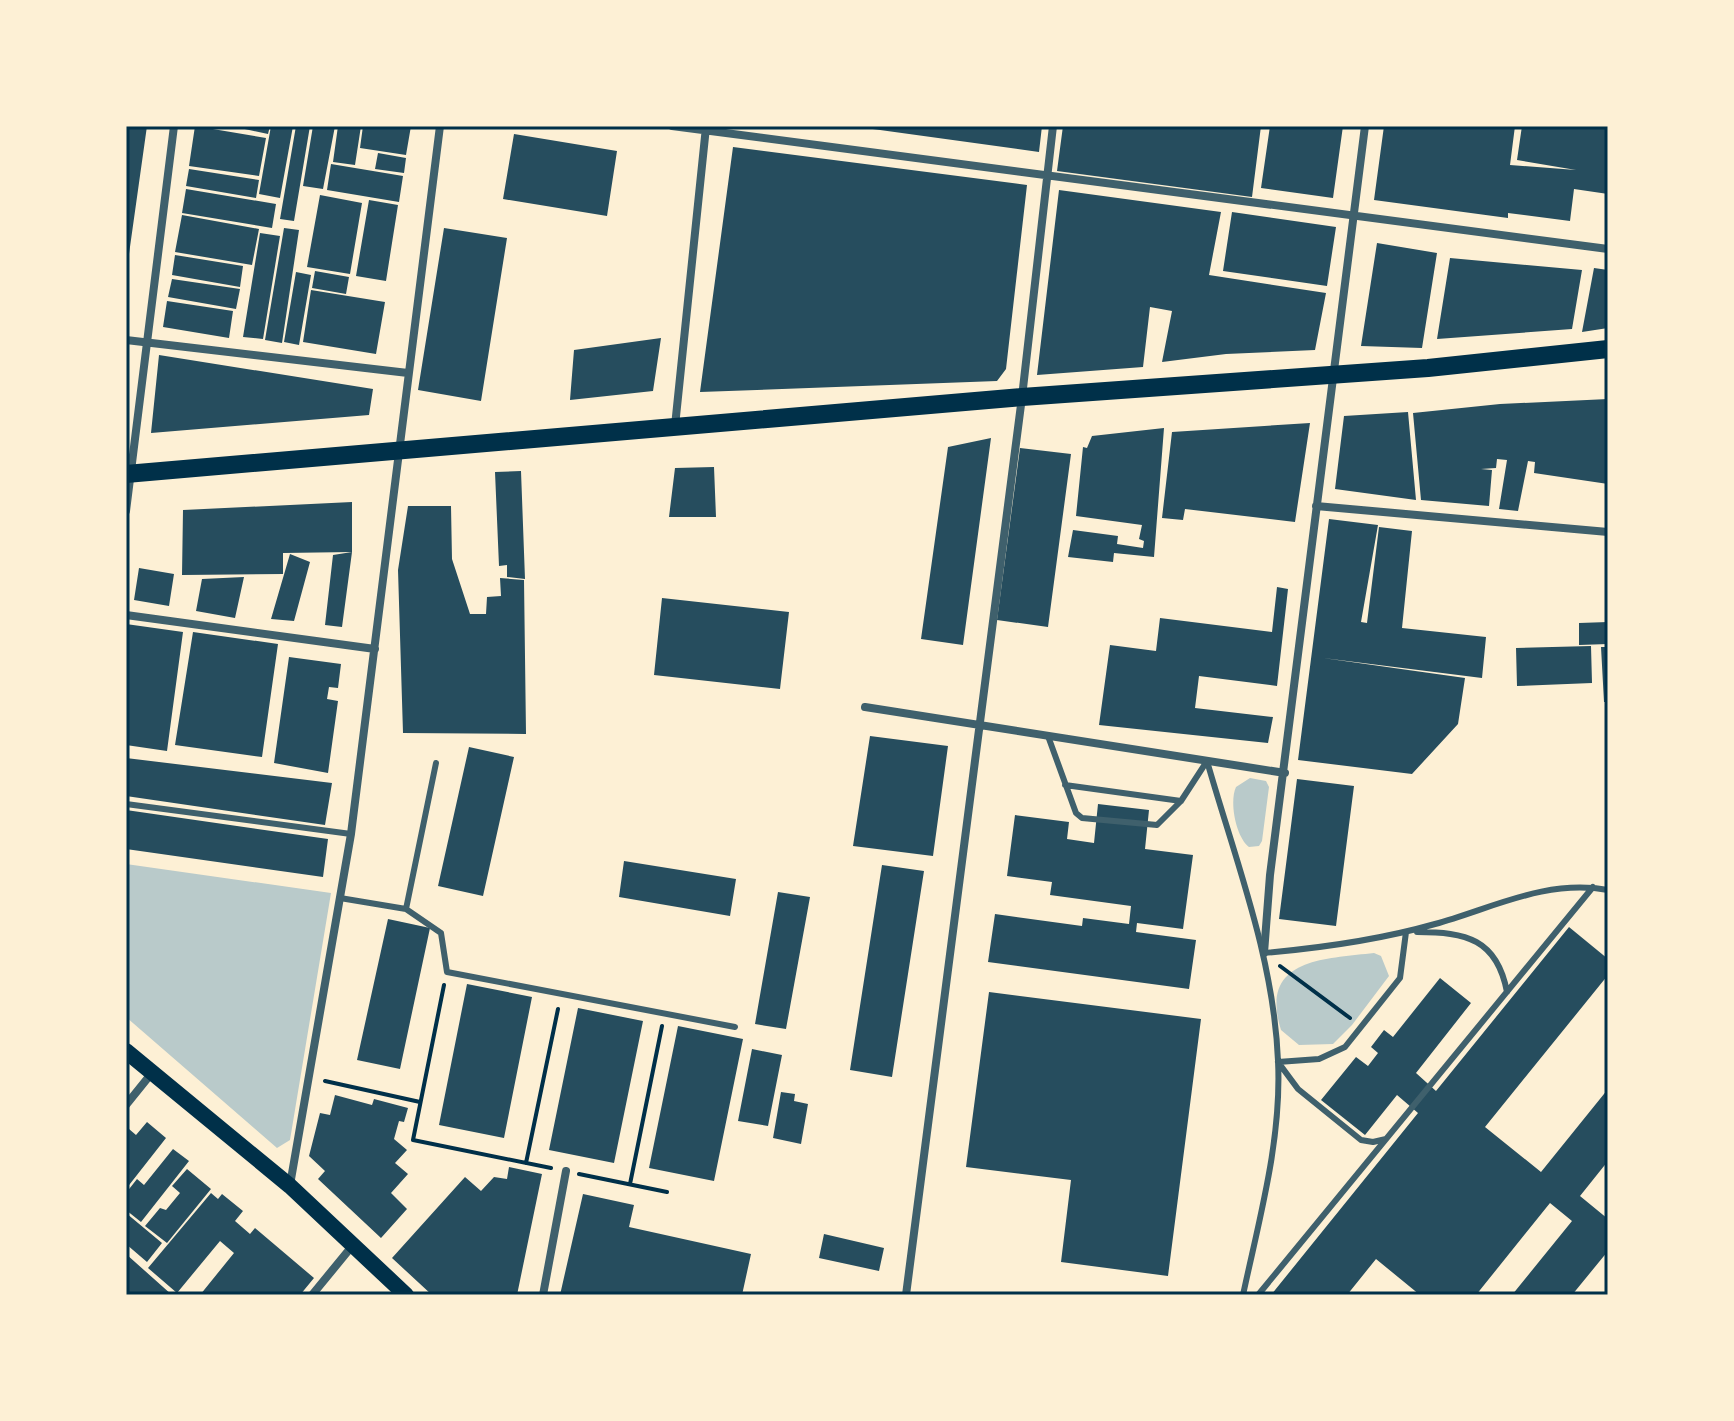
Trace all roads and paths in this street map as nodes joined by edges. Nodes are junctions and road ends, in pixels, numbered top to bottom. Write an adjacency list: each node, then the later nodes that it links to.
1 (174, 126): 11 (street)
2 (440, 126): 13 (street)
3 (672, 126): 6 (street)
4 (1053, 126): 7 (street)
5 (1365, 126): 8 (street)
6 (706, 128): 7 (street); 16 (street)
7 (1048, 175): 8 (street); 15 (street)
8 (1354, 218): 9 (street); 14 (street)
9 (1608, 249)
10 (126, 340): 11 (street)
11 (145, 343): 13 (street); 18 (street)
12 (1608, 349): 14 (main road)
13 (408, 373): 17 (street)
14 (1333, 375): 15 (main road); 19 (street)
15 (1022, 397): 16 (main road); 25 (street)
16 (675, 426): 17 (main road)
17 (398, 452): 18 (main road); 23 (street)
18 (128, 474): 20 (street)
19 (1316, 506): 21 (street); 29 (street)
20 (126, 511)
21 (1608, 532)
22 (126, 615): 23 (street)
23 (375, 649): 33 (street)
24 (865, 707): 25 (street)
25 (978, 725): 26 (street); 62 (street)
26 (1048, 736): 27 (street); 30 (lane)
27 (1207, 761): 29 (street); 31 (lane); 39 (lane)
28 (436, 763): 37 (lane)
29 (1285, 773): 39 (street)
30 (1065, 785): 31 (lane); 31 (lane)
31 (1181, 801)
32 (126, 804): 33 (lane)
33 (351, 834): 36 (street)
34 (1593, 887): 35 (lane); 38 (lane); 41 (lane)
35 (1608, 890)
36 (340, 898): 37 (lane); 49 (street)
37 (406, 909): 40 (lane)
38 (1406, 932): 39 (lane); 41 (lane); 45 (lane)
39 (1264, 953): 45 (path); 47 (lane)
40 (447, 972): 42 (lane); 50 (path)
41 (1507, 992): 52 (lane)
42 (560, 994): 43 (lane); 53 (path)
43 (665, 1014): 44 (lane); 55 (path)
44 (735, 1027)
45 (1363, 1027): 47 (lane)
46 (126, 1051): 48 (main road)
47 (1278, 1062): 52 (lane); 63 (lane)
48 (151, 1074): 51 (street); 56 (main road)
49 (311, 1078): 50 (path); 56 (street)
50 (420, 1102): 53 (path)
51 (126, 1105)
52 (1386, 1139): 64 (lane)
53 (526, 1163): 54 (path)
54 (566, 1171): 55 (path); 61 (street)
55 (630, 1184): 57 (path)
56 (290, 1186): 58 (main road)
57 (667, 1192)
58 (353, 1245): 59 (street); 60 (main road)
59 (312, 1295)
60 (406, 1295)
61 (543, 1295)
62 (906, 1295)
63 (1243, 1295)
64 (1258, 1295)

